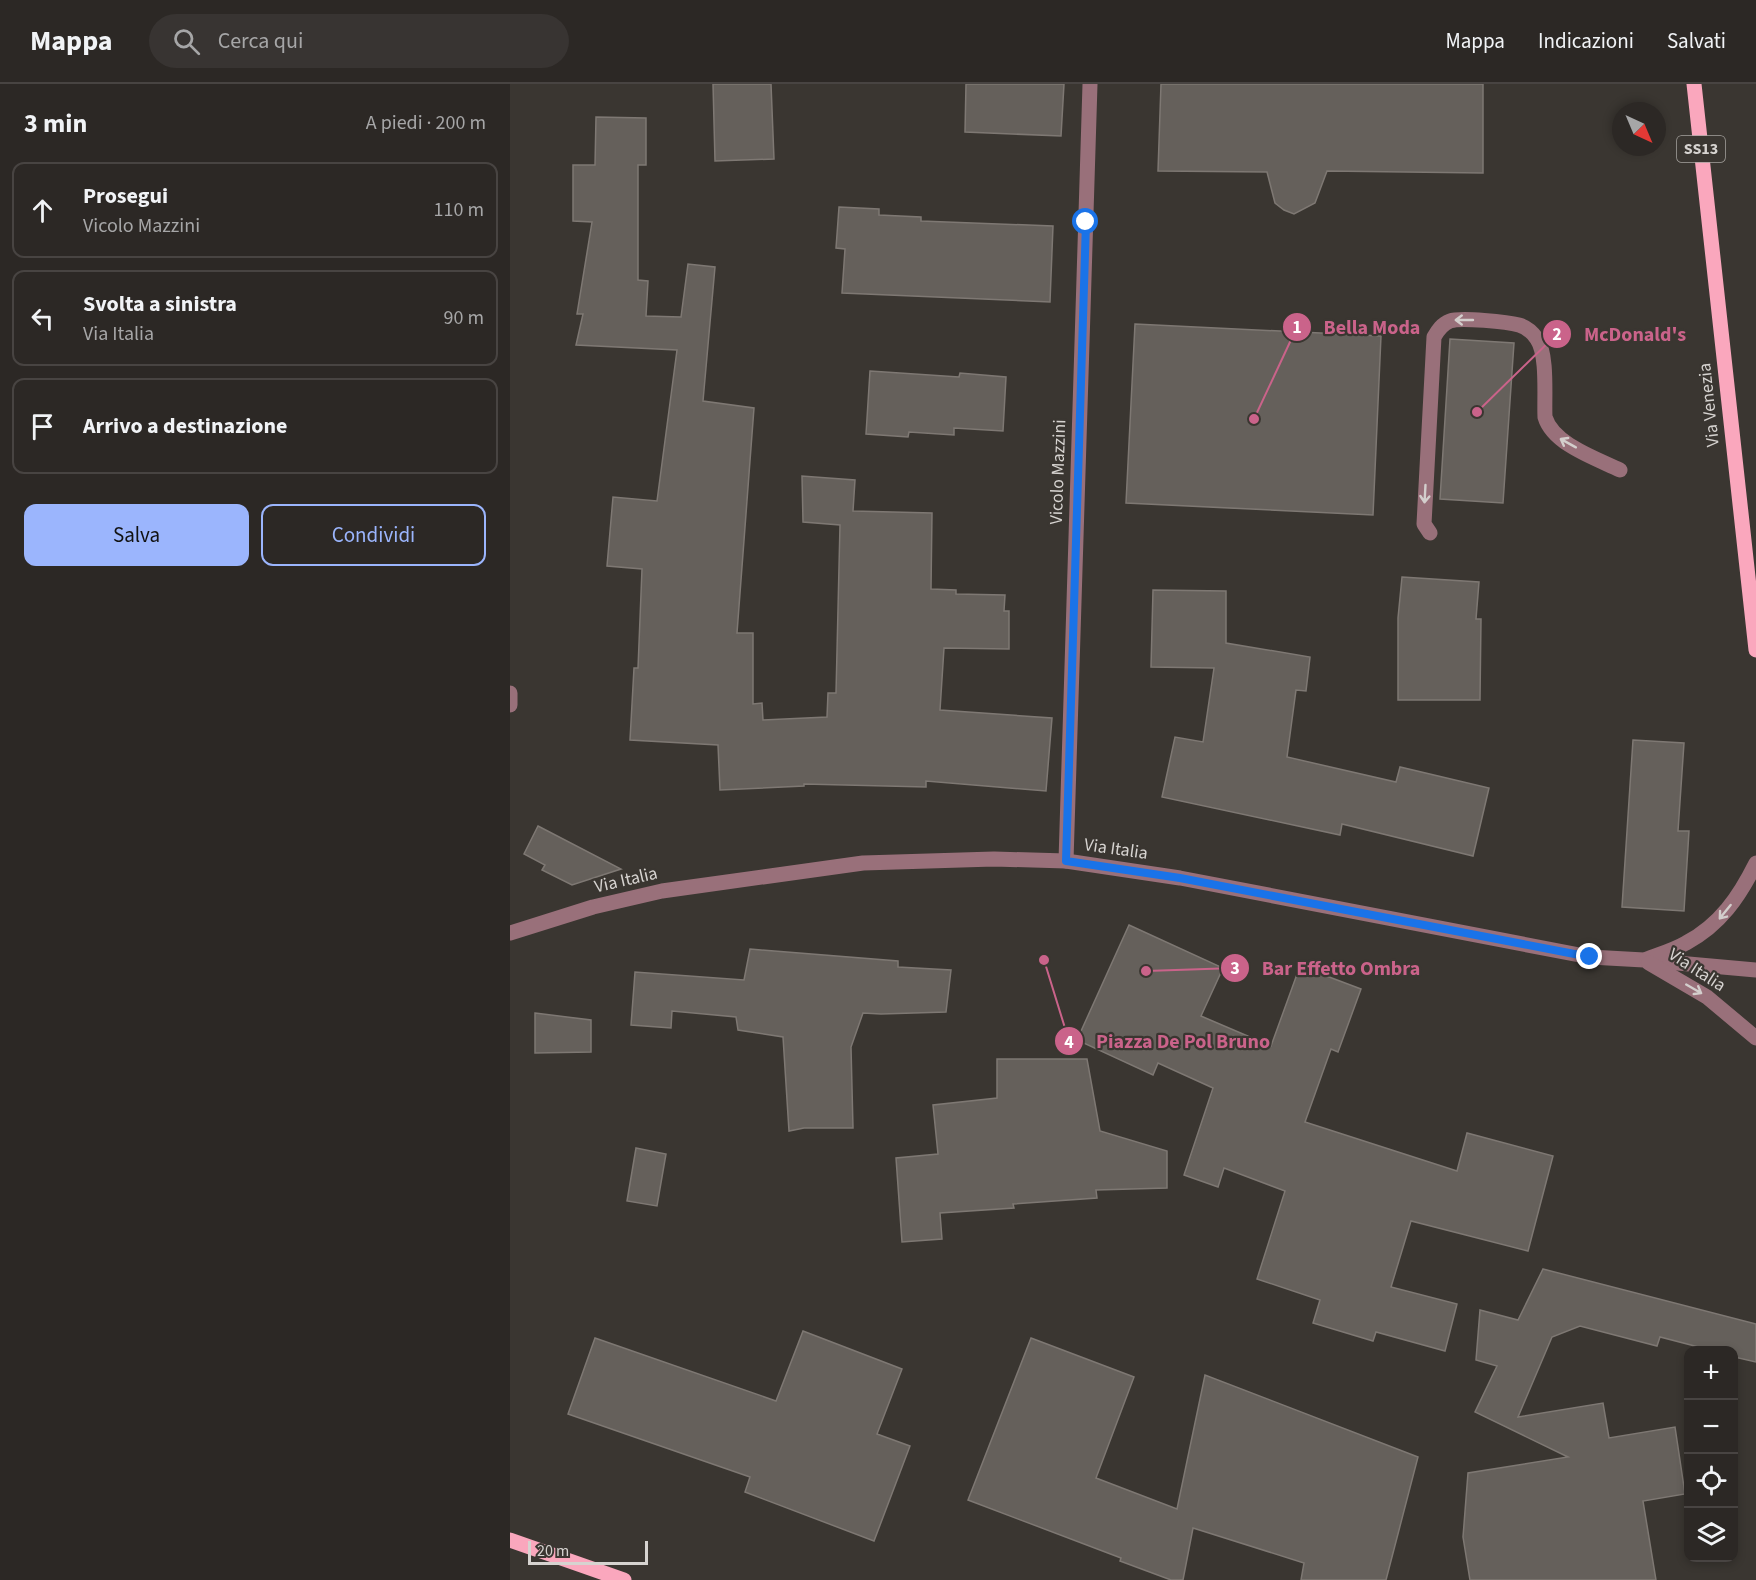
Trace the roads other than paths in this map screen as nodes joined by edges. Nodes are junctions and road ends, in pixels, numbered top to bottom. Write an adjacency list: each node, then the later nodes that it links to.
1 (1090, 84): 8 (street, Vicolo Mazzini)
2 (1694, 84): 5 (main road, Via Venezia / SS13)
3 (1620, 470): 4 (street, one-way to 4)
4 (1430, 533)
5 (1756, 650)
6 (510, 693): 7 (street)
7 (510, 704)
8 (1066, 861): 10 (street, Via Italia); 11 (street, Via Italia)
9 (1756, 863): 11 (street, Via Italia, one-way to 11)
10 (510, 933)
11 (1644, 960): 12 (street, Via Italia); 13 (street, Via Italia, one-way to 13)
12 (1756, 970)
13 (1756, 1038)
14 (510, 1540): 15 (main road)
15 (624, 1580)

